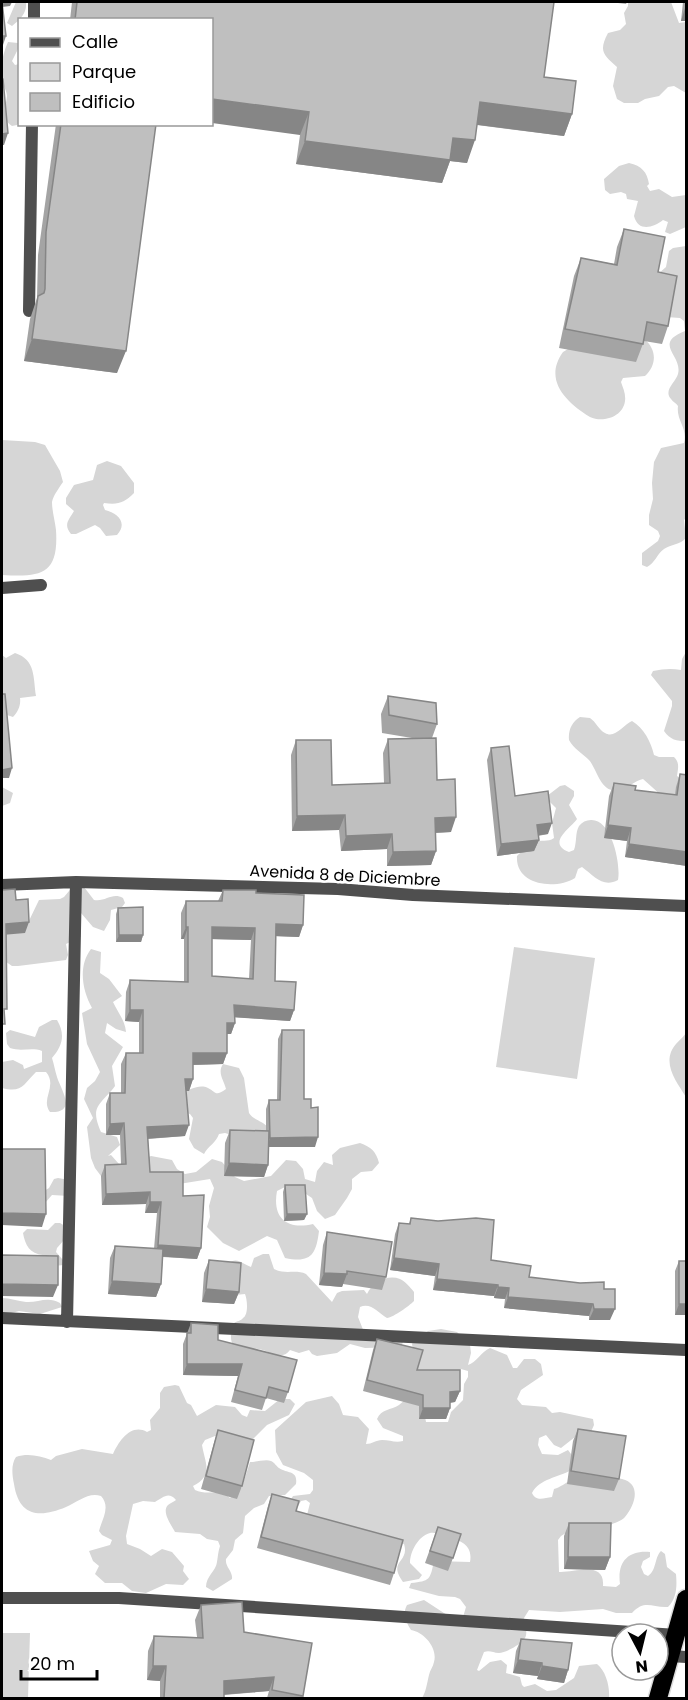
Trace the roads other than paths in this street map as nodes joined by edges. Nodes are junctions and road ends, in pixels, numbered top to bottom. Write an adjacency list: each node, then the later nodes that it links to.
1 (34, 2): 2 (street)
2 (34, 18)
3 (32, 126): 4 (street)
4 (29, 311)
5 (41, 585): 6 (street)
6 (2, 588)
7 (76, 882): 8 (street, Avenida 8 de Diciembre); 9 (street, Avenida 8 de Diciembre); 11 (street)
8 (2, 885)
9 (687, 906)
10 (2, 1318): 11 (street)
11 (67, 1322): 12 (street)
12 (687, 1350)
13 (2, 1598): 15 (street)
14 (687, 1599): 15 (highway)
15 (676, 1635): 16 (highway)
16 (678, 1657): 17 (highway)
17 (658, 1698)

